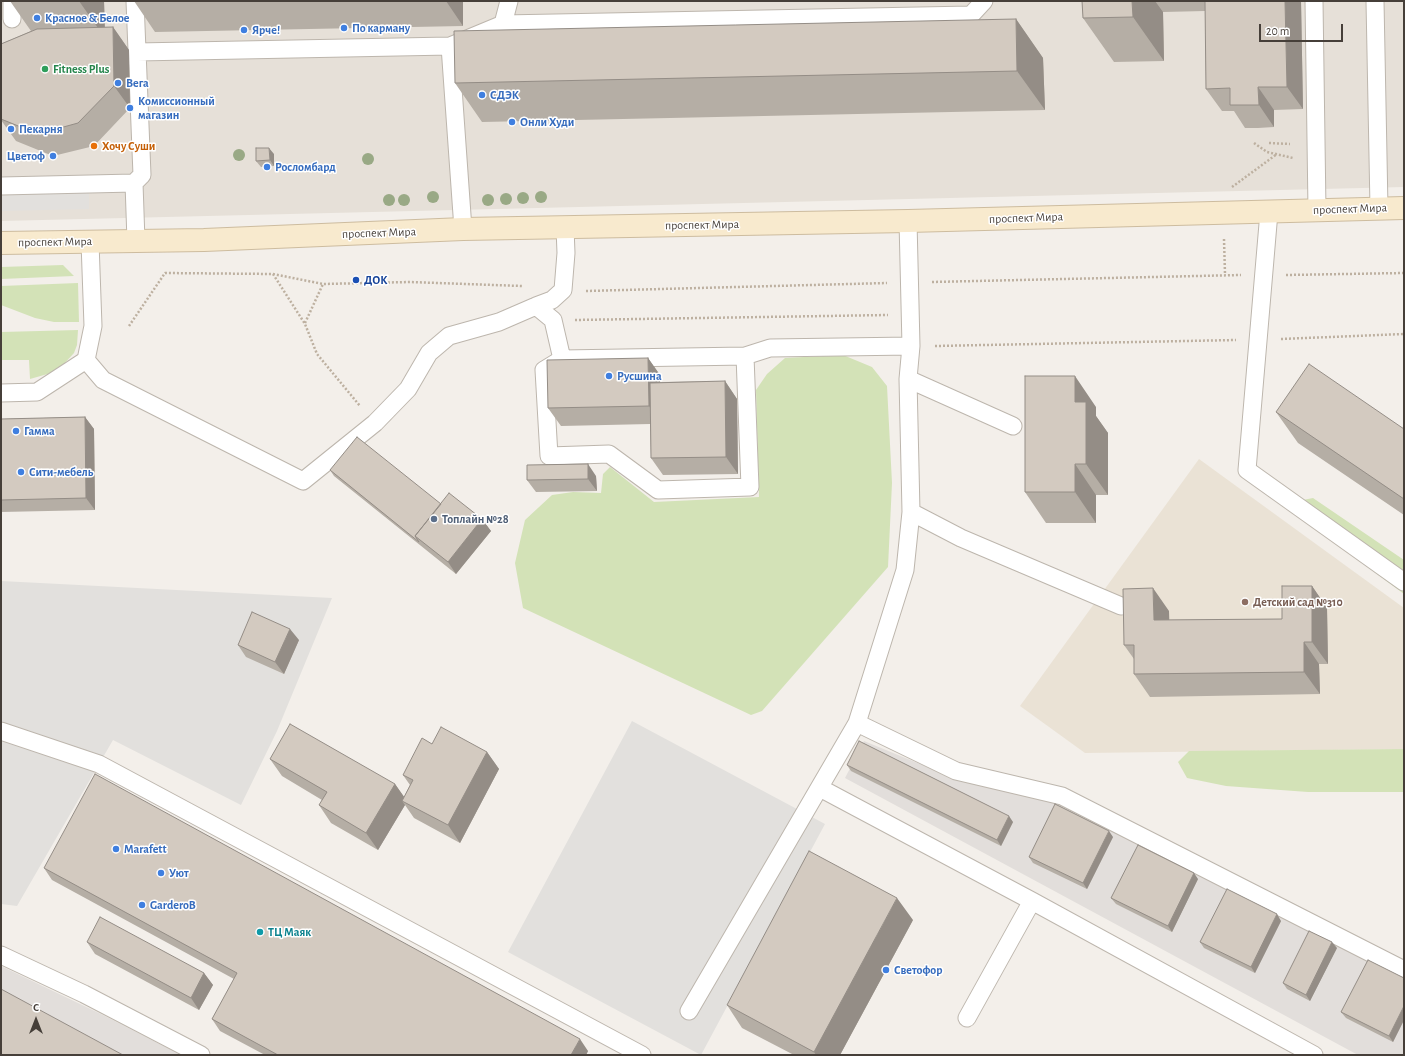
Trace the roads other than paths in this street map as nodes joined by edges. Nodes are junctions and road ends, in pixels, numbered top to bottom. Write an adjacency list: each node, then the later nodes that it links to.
1 (12, 1): 7 (lane)
2 (134, 1): 10 (lane)
3 (509, 1): 8 (lane)
4 (984, 1): 8 (lane)
5 (1314, 1): 15 (lane)
6 (1375, 1): 13 (lane)
7 (12, 19)
8 (503, 24): 9 (lane)
9 (450, 46): 10 (lane); 19 (lane)
10 (137, 52): 11 (lane)
11 (134, 183): 12 (lane); 20 (lane)
12 (1, 186)
13 (1379, 208): 14 (main road, проспект Мира); 15 (main road, проспект Мира)
14 (1404, 208)
15 (1317, 210): 16 (main road, проспект Мира)
16 (1269, 212): 17 (main road, проспект Мира); 32 (lane)
17 (908, 221): 18 (main road, проспект Мира); 24 (lane)
18 (565, 228): 19 (main road, проспект Мира); 23 (lane)
19 (463, 229): 20 (main road, проспект Мира)
20 (136, 241): 21 (main road, проспект Мира)
21 (90, 242): 22 (main road, проспект Мира); 27 (lane)
22 (1, 243)
23 (536, 306): 26 (lane); 27 (lane)
24 (911, 346): 25 (lane); 28 (lane)
25 (745, 356): 26 (lane); 26 (lane)
26 (562, 359)
27 (86, 360): 29 (lane)
28 (908, 379): 30 (lane); 31 (lane)
29 (1, 393)
30 (1013, 426)
31 (911, 512): 33 (lane); 34 (lane)
32 (1404, 582)
33 (1121, 606)
34 (857, 723): 36 (lane); 39 (lane)
35 (1, 731): 43 (lane)
36 (820, 788): 37 (lane); 40 (lane)
37 (1032, 901): 41 (lane); 44 (lane)
38 (1, 955): 42 (lane)
39 (1404, 970)
40 (689, 1011)
41 (967, 1018)
42 (201, 1055)
43 (642, 1055)
44 (1314, 1055)

